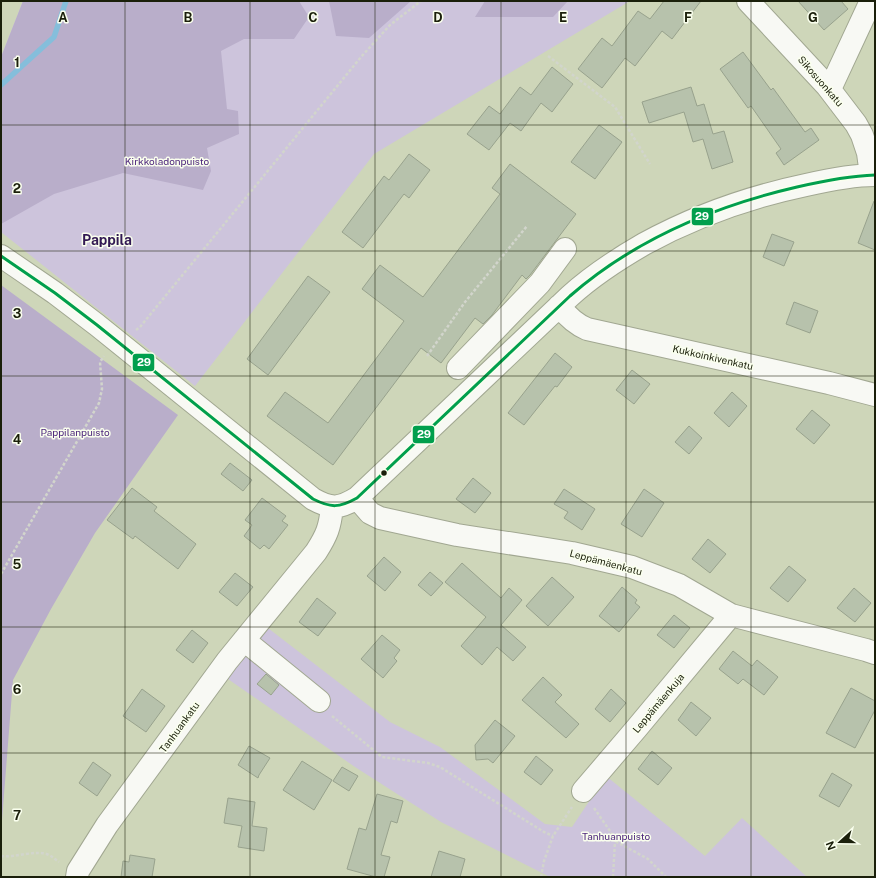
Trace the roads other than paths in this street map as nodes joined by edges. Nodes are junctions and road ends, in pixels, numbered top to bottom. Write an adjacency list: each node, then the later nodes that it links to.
1 (748, 1): 3 (street, Sikosuonkatu)
2 (871, 1): 3 (street)
3 (830, 89): 4 (street, Sikosuonkatu)
4 (873, 175): 7 (street)
5 (565, 249): 8 (street)
6 (1, 256): 11 (street)
7 (559, 306): 9 (street, Kukkoinkivenkatu); 10 (street)
8 (458, 368)
9 (875, 395)
10 (357, 498): 11 (street); 12 (street, Leppämäenkatu)
11 (332, 507): 13 (street, Tanhuankatu)
12 (731, 615): 14 (street, Leppämäenkatu); 16 (street, Leppämäenkuja)
13 (244, 640): 15 (street); 17 (street, Tanhuankatu)
14 (875, 653)
15 (319, 701)
16 (583, 791)
17 (78, 874)

